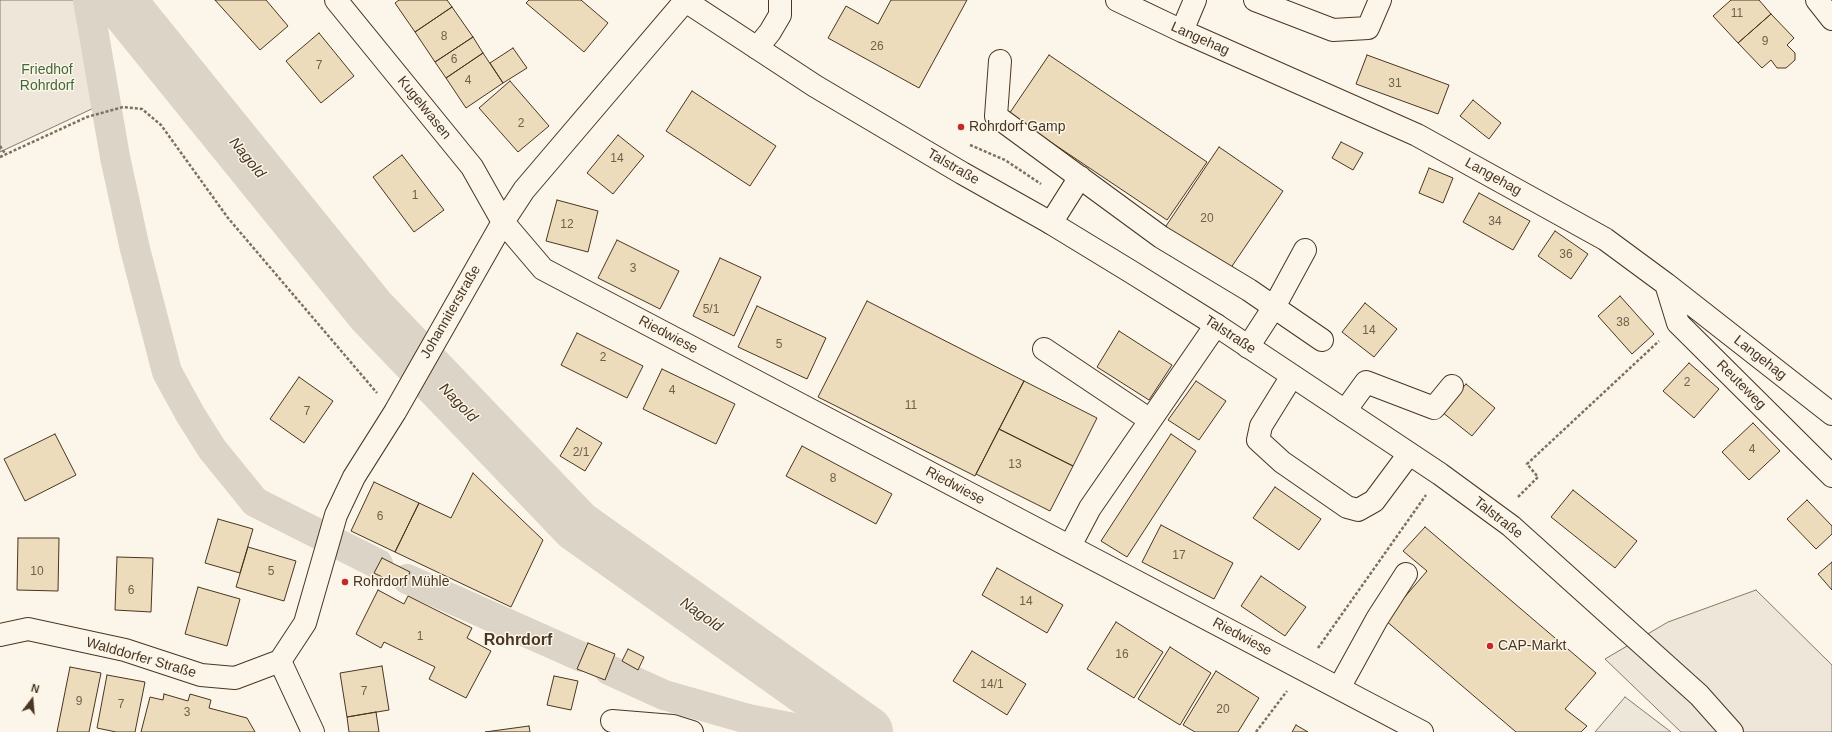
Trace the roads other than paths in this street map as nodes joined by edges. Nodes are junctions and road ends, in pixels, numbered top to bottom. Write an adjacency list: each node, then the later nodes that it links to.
1 (336, 0): 14 (street, Kugelwasen)
2 (780, 0): 11 (street)
3 (1117, 0): 10 (street, Langehag)
4 (1195, 0): 10 (street)
5 (1254, 0): 6 (street)
6 (1380, 0)
7 (1817, 0): 9 (street)
8 (684, 1): 11 (street, Talstraße); 14 (street, Johanniterstraße)
9 (1832, 19)
10 (1182, 31): 17 (street, Langehag)
11 (757, 48): 15 (street, Talstraße)
12 (1000, 61): 13 (street)
13 (1080, 177): 15 (street); 18 (street)
14 (502, 222): 30 (street, Riedwiese); 33 (street, Johanniterstraße)
15 (1051, 223): 19 (street, Talstraße)
16 (1305, 250): 18 (street)
17 (1666, 284): 26 (street, Langehag); 29 (street, Reuteweg)
18 (1274, 307): 20 (street); 21 (street)
19 (1216, 325): 21 (street, Talstraße); 27 (street)
20 (1322, 340)
21 (1248, 347): 23 (street, Talstraße)
22 (1044, 349): 27 (street)
23 (1292, 376): 25 (street, Talstraße); 28 (street)
24 (1452, 386): 25 (street)
25 (1345, 412): 28 (street, Talstraße)
26 (1832, 414)
27 (1150, 420): 30 (street)
28 (1409, 454): 39 (street, Talstraße)
29 (1832, 476)
30 (1070, 546): 34 (street, Riedwiese)
31 (1406, 574): 34 (street)
32 (0, 635): 33 (street, Walddorfer Straße)
33 (280, 660): 36 (street)
34 (1339, 688): 38 (street, Riedwiese)
35 (612, 721): 37 (street)
36 (313, 732)
37 (692, 732)
38 (1422, 732)
39 (1732, 732)

